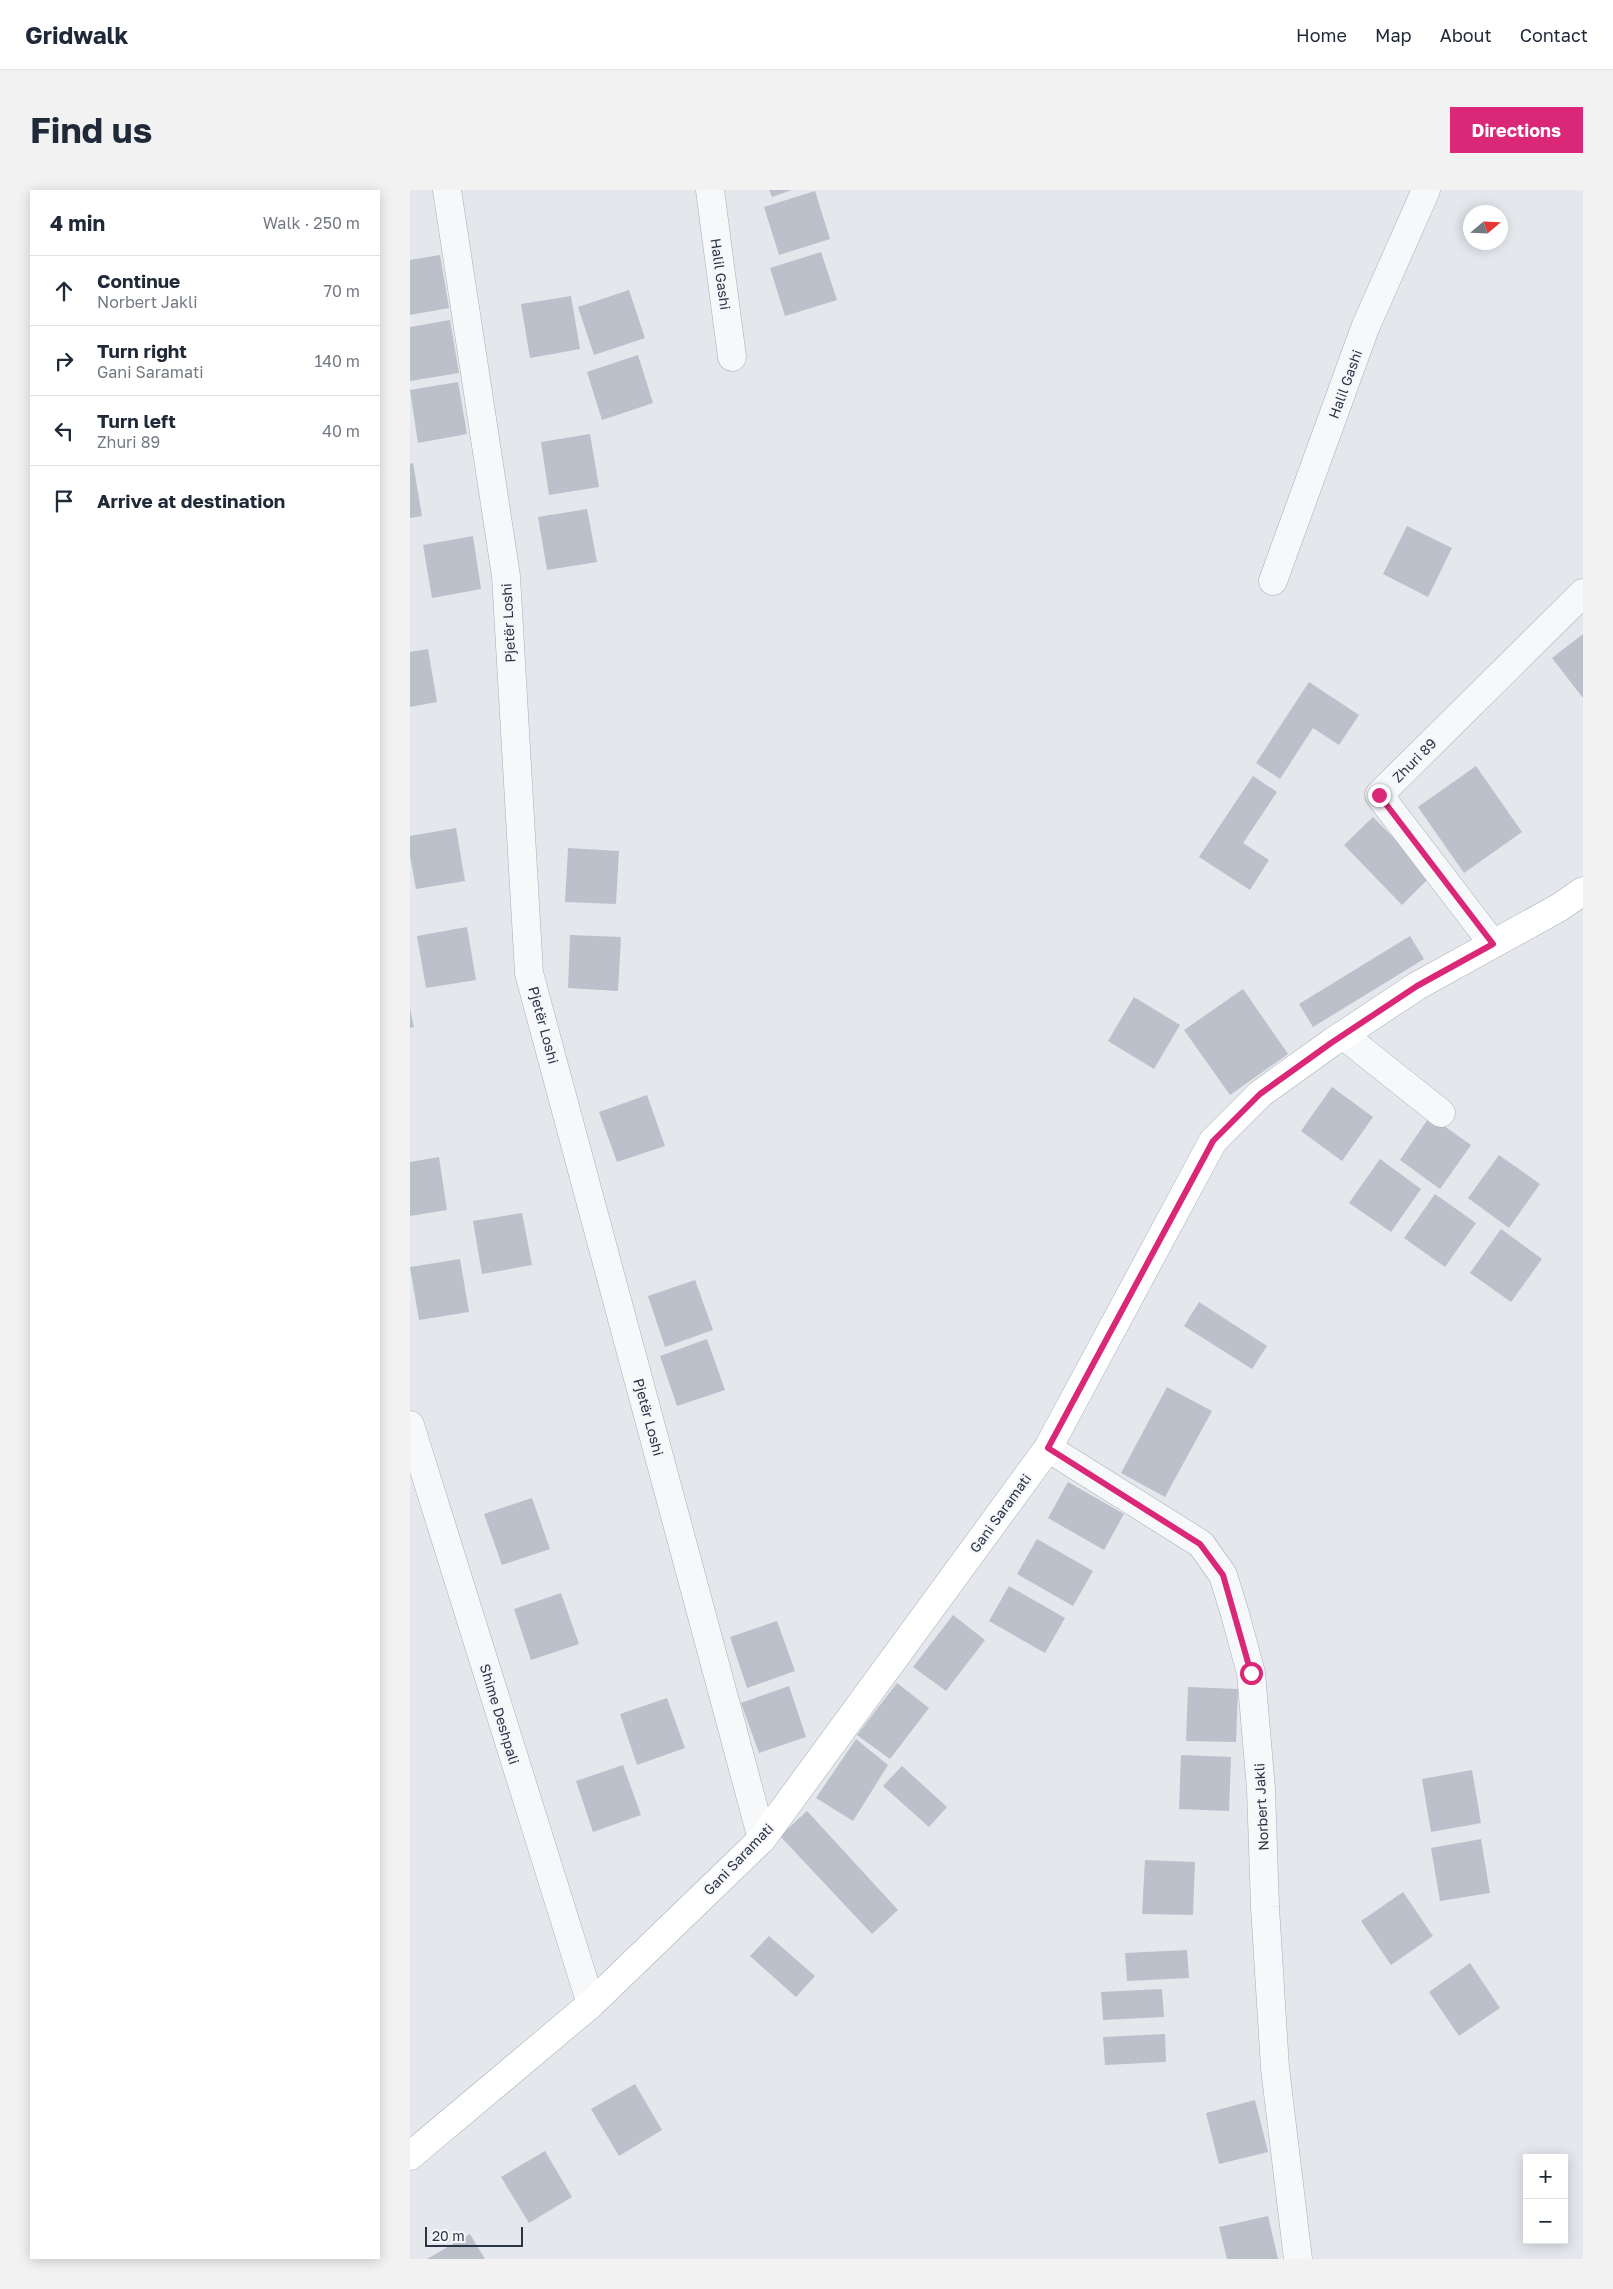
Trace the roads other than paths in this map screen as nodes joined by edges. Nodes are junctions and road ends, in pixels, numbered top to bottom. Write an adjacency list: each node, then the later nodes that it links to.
1 (448, 190): 13 (street, Pjetër Loshi)
2 (710, 190): 4 (street, Halil Gashi)
3 (1426, 190): 5 (street, Halil Gashi)
4 (732, 357)
5 (1273, 581)
6 (1583, 593): 8 (street, Zhuri 89)
7 (1583, 890): 8 (street, Gani Saramati)
8 (1493, 944): 9 (street, Gani Saramati)
9 (1344, 1035): 10 (street); 12 (street, Gani Saramati)
10 (1441, 1113)
11 (410, 1425): 14 (street, Shime Deshpali)
12 (1048, 1448): 13 (street, Gani Saramati); 16 (street, Norbert Jakli)
13 (762, 1839): 14 (street, Gani Saramati)
14 (591, 2004): 15 (street, Gani Saramati)
15 (410, 2156)
16 (1298, 2259)

